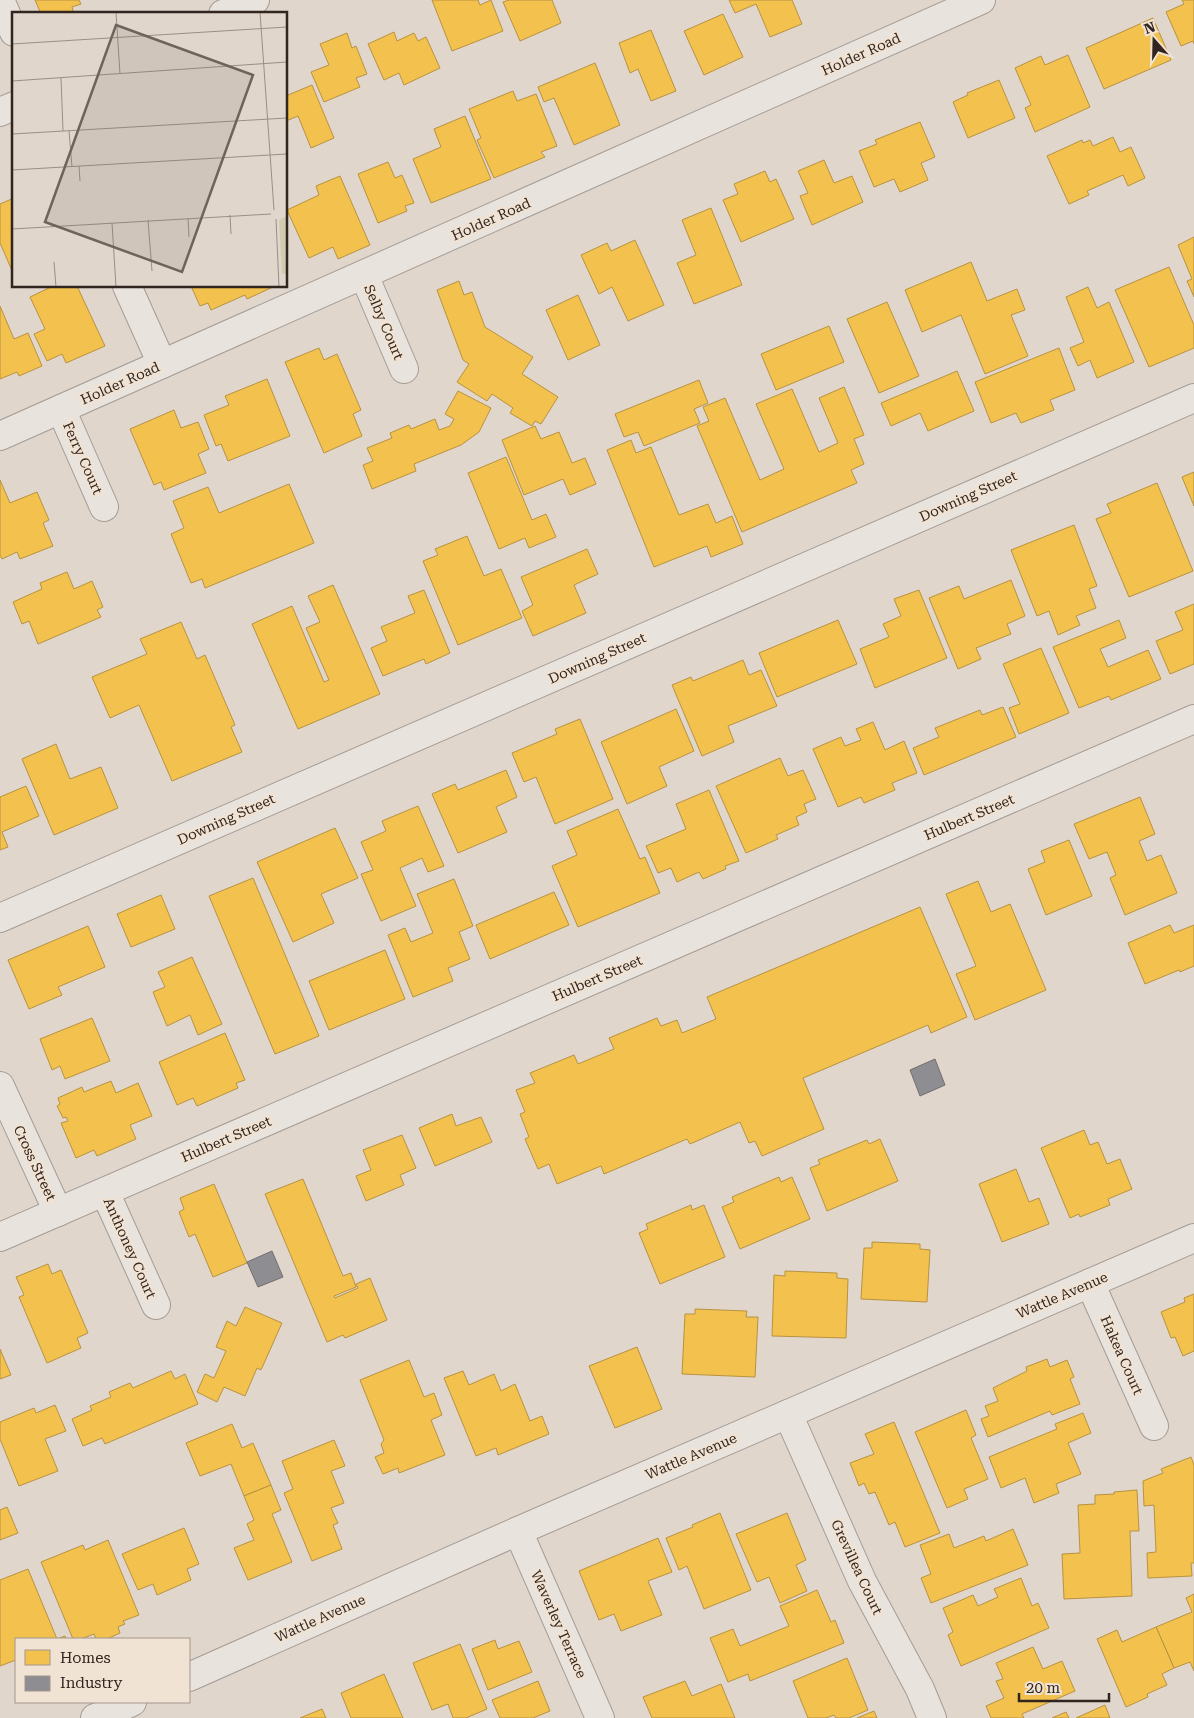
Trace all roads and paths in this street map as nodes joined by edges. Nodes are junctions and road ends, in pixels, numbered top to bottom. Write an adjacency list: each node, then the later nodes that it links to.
1 (0, 0): 5 (street)
2 (255, 0): 4 (street)
3 (981, 0): 8 (street, Holder Road)
4 (228, 12)
5 (12, 27)
6 (12, 107): 7 (street)
7 (0, 112)
8 (364, 275): 10 (street, Holder Road); 11 (street, Selby Court)
9 (128, 288): 10 (street)
10 (162, 364): 13 (street, Holder Road)
11 (404, 369)
12 (1194, 398): 17 (street, Downing Street)
13 (61, 409): 14 (street, Holder Road); 15 (street, Ferry Court)
14 (0, 436)
15 (104, 507)
16 (1194, 719): 19 (street, Hulbert Street)
17 (0, 918)
18 (0, 1086): 20 (street, Cross Street)
19 (105, 1192): 20 (street, Hulbert Street); 24 (street, Anthoney Court)
20 (58, 1212): 21 (street, Hulbert Street)
21 (0, 1237)
22 (1194, 1238): 23 (street, Wattle Avenue)
23 (1090, 1283): 25 (street, Wattle Avenue); 26 (street, Hakea Court)
24 (156, 1305)
25 (788, 1414): 27 (street, Wattle Avenue); 32 (street, Grevillea Court)
26 (1154, 1426)
27 (518, 1530): 28 (street, Wattle Avenue); 31 (street, Waverley Terrace)
28 (190, 1677)
29 (130, 1703): 30 (street)
30 (95, 1718)
31 (600, 1718)
32 (932, 1718)

